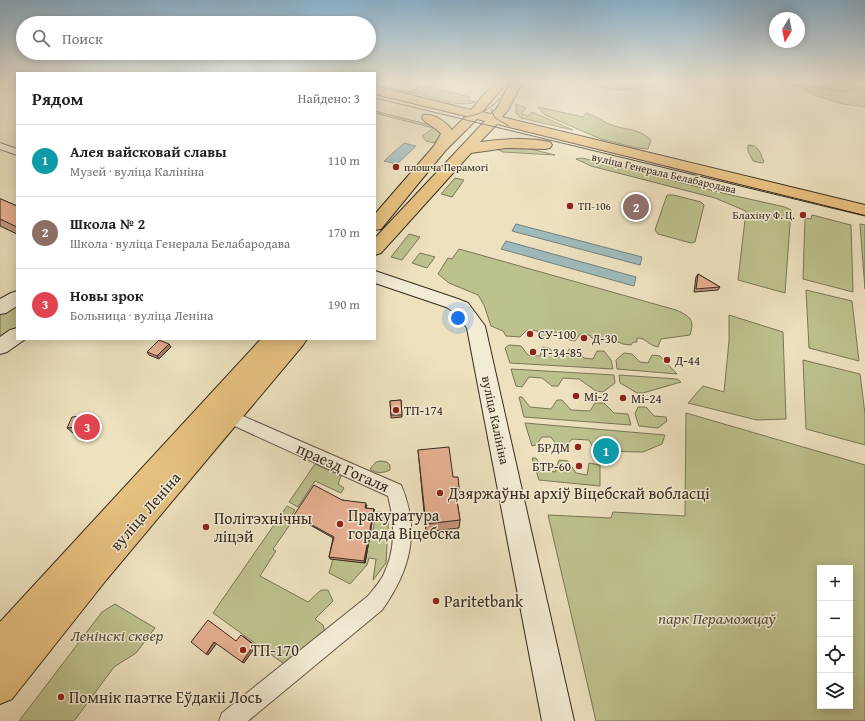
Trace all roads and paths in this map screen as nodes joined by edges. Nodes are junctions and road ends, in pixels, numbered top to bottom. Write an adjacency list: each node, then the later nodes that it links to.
1 (413, 115): 5 (main road, вуліца Генерала Белабародава)
2 (474, 115): 6 (main road, вуліца Генерала Белабародава); 7 (main road)
3 (497, 115): 6 (main road)
4 (513, 115): 8 (main road)
5 (428, 118): 7 (main road, вуліца Генерала Белабародава); 12 (main road)
6 (494, 119): 8 (main road, вуліца Генерала Белабародава); 9 (main road)
7 (463, 127): 9 (main road, вуліца Генерала Белабародава); 12 (main road)
8 (527, 127): 15 (main road, вуліца Генерала Белабародава)
9 (483, 131): 10 (main road, вуліца Генерала Белабародава); 13 (main road)
10 (545, 145): 13 (main road); 15 (main road, вуліца Генерала Белабародава)
11 (0, 146): 14 (street)
12 (440, 148): 18 (main road)
13 (468, 149): 19 (main road)
14 (16, 152)
15 (810, 202): 16 (main road, вуліца Генерала Белабародава); 17 (main road, вуліца Генерала Белабародава)
16 (865, 210)
17 (865, 220)
18 (376, 224)
19 (376, 249)
20 (376, 277): 31 (street, вуліца Калініна)
21 (16, 298): 22 (street)
22 (0, 308)
23 (16, 336): 26 (street)
24 (273, 340): 27 (main road, вуліца Леніна)
25 (295, 340): 27 (main road, вуліца Леніна)
26 (0, 347)
27 (220, 413): 28 (main road, вуліца Леніна); 29 (main road, вуліца Леніна); 30 (street, праезд Гогаля)
28 (0, 646)
29 (0, 688)
30 (230, 721)
31 (558, 721)

